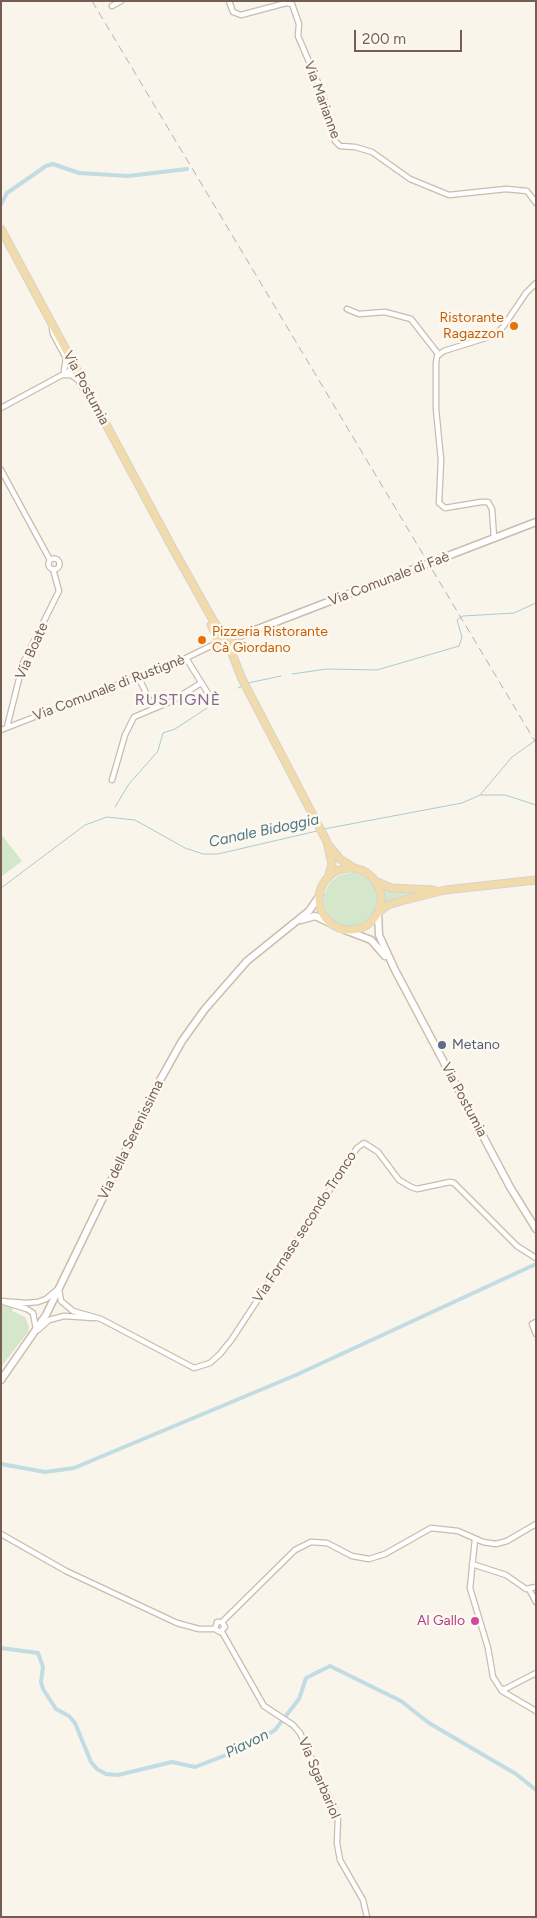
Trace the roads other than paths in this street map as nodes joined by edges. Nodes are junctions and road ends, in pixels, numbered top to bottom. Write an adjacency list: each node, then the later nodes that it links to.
1 (121, 1): 3 (street)
2 (228, 1): 4 (street, Via Marianne)
3 (112, 6)
4 (536, 203)
5 (1, 229): 8 (main road, Via Postumia)
6 (536, 283): 9 (street)
7 (347, 309): 9 (street)
8 (52, 323): 10 (main road, Via Postumia); 11 (street)
9 (439, 355): 16 (street)
10 (75, 368): 11 (street); 13 (main road, Via Postumia)
11 (62, 375): 12 (street); 13 (street)
12 (1, 408)
13 (99, 413): 19 (main road, Via Postumia)
14 (1, 470): 17 (street)
15 (536, 522): 16 (main road, Via Comunale di Faè)
16 (494, 538): 19 (main road, Via Comunale di Faè)
17 (50, 560): 18 (street); 18 (street)
18 (54, 569): 25 (street, Via Boate)
19 (225, 643): 20 (street, Via Comunale di Rustignè); 28 (main road, Via Postumia)
20 (186, 658): 21 (street, Via Comunale di Rustignè); 22 (street)
21 (138, 676): 24 (street); 25 (street, Via Comunale di Rustignè)
22 (201, 683): 23 (street); 24 (street)
23 (214, 703)
24 (153, 708): 27 (street)
25 (7, 727): 26 (street, Via Comunale di Rustignè)
26 (1, 730)
27 (112, 780)
28 (327, 842): 29 (main road, Via Postumia); 30 (main road, Via Postumia)
29 (356, 869): 30 (main road); 32 (main road)
30 (328, 878): 34 (main road)
31 (536, 880): 33 (main road)
32 (375, 881): 33 (main road); 35 (main road)
33 (445, 890): 35 (main road)
34 (320, 895): 36 (main road); 37 (main road, Via della Serenissima)
35 (378, 913): 38 (main road); 39 (main road, Via Postumia)
36 (330, 923): 37 (main road); 38 (main road)
37 (293, 924): 42 (main road, Via della Serenissima)
38 (345, 930): 39 (main road, Via Postumia)
39 (394, 970): 40 (main road, Via Postumia)
40 (536, 1229)
41 (536, 1258): 44 (street, Via Fornase secondo Tronco)
42 (59, 1288): 43 (street); 44 (street, Via Fornase secondo Tronco); 46 (main road, Via della Serenissima)
43 (2, 1301): 46 (street)
44 (95, 1318): 46 (street, Via Fornase secondo Tronco)
45 (536, 1322): 47 (street)
46 (37, 1331): 48 (main road, Via della Serenissima)
47 (536, 1334)
48 (1, 1380)
49 (536, 1524): 51 (street)
50 (1, 1534): 57 (street)
51 (475, 1539): 52 (street); 56 (street)
52 (472, 1564): 54 (street); 60 (street)
53 (536, 1587): 54 (street)
54 (529, 1589): 55 (street)
55 (536, 1602)
56 (222, 1622): 57 (street); 58 (street, Via Sgarbariol)
57 (215, 1629): 58 (street)
58 (222, 1632): 62 (street, Via Sgarbariol)
59 (536, 1674): 60 (street)
60 (501, 1689): 61 (street)
61 (536, 1711)
62 (367, 1917)

